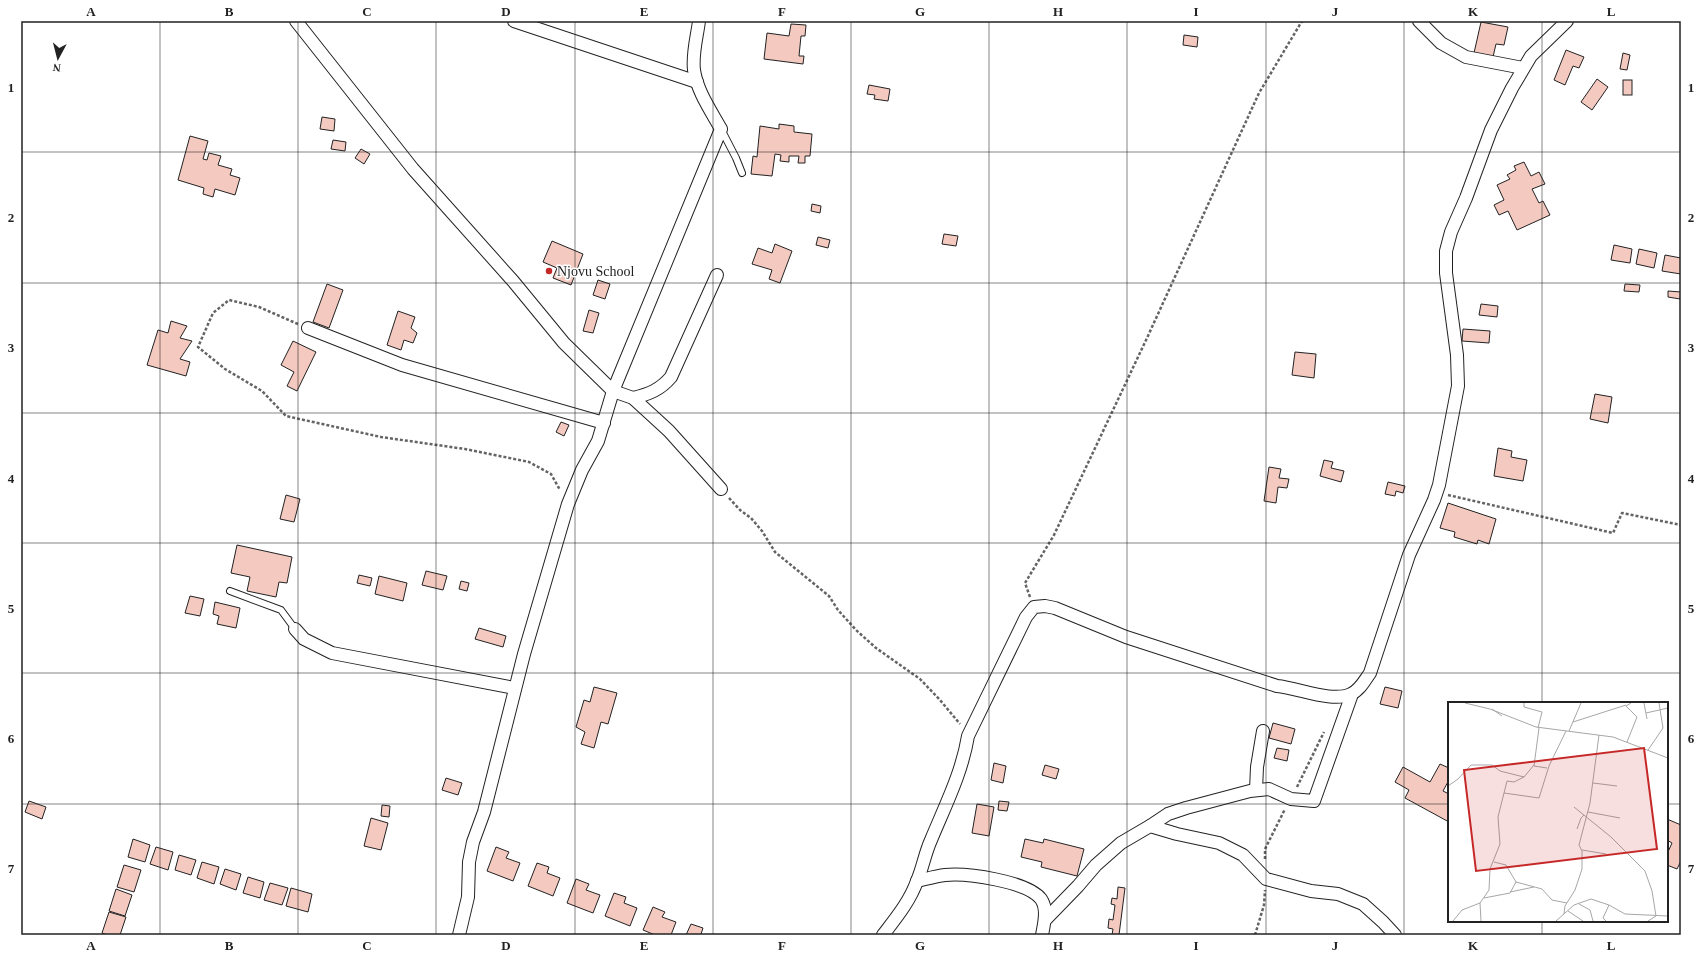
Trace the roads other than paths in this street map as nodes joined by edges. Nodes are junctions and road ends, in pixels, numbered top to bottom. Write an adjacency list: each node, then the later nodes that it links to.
1 (514, 21): 7 (street)
2 (699, 21): 7 (street)
3 (1419, 21): 6 (street)
4 (1567, 21): 6 (street)
5 (299, 22): 12 (street)
6 (1523, 68): 19 (street)
7 (697, 82): 8 (street)
8 (721, 129): 9 (lane); 12 (street)
9 (742, 173)
10 (717, 276): 13 (street)
11 (308, 328): 14 (street)
12 (612, 391): 13 (street); 14 (street)
13 (633, 398): 15 (street)
14 (604, 423): 18 (street)
15 (721, 489)
16 (230, 591): 17 (lane)
17 (295, 629): 18 (street)
18 (514, 688): 25 (street)
19 (1352, 694): 21 (street); 23 (street)
20 (1263, 731): 21 (street)
21 (1256, 790): 22 (street)
22 (1150, 826): 24 (street); 28 (street)
23 (918, 881): 24 (street); 26 (street)
24 (1045, 920): 27 (street)
25 (459, 935)
26 (883, 935)
27 (1042, 935)
28 (1394, 935)

